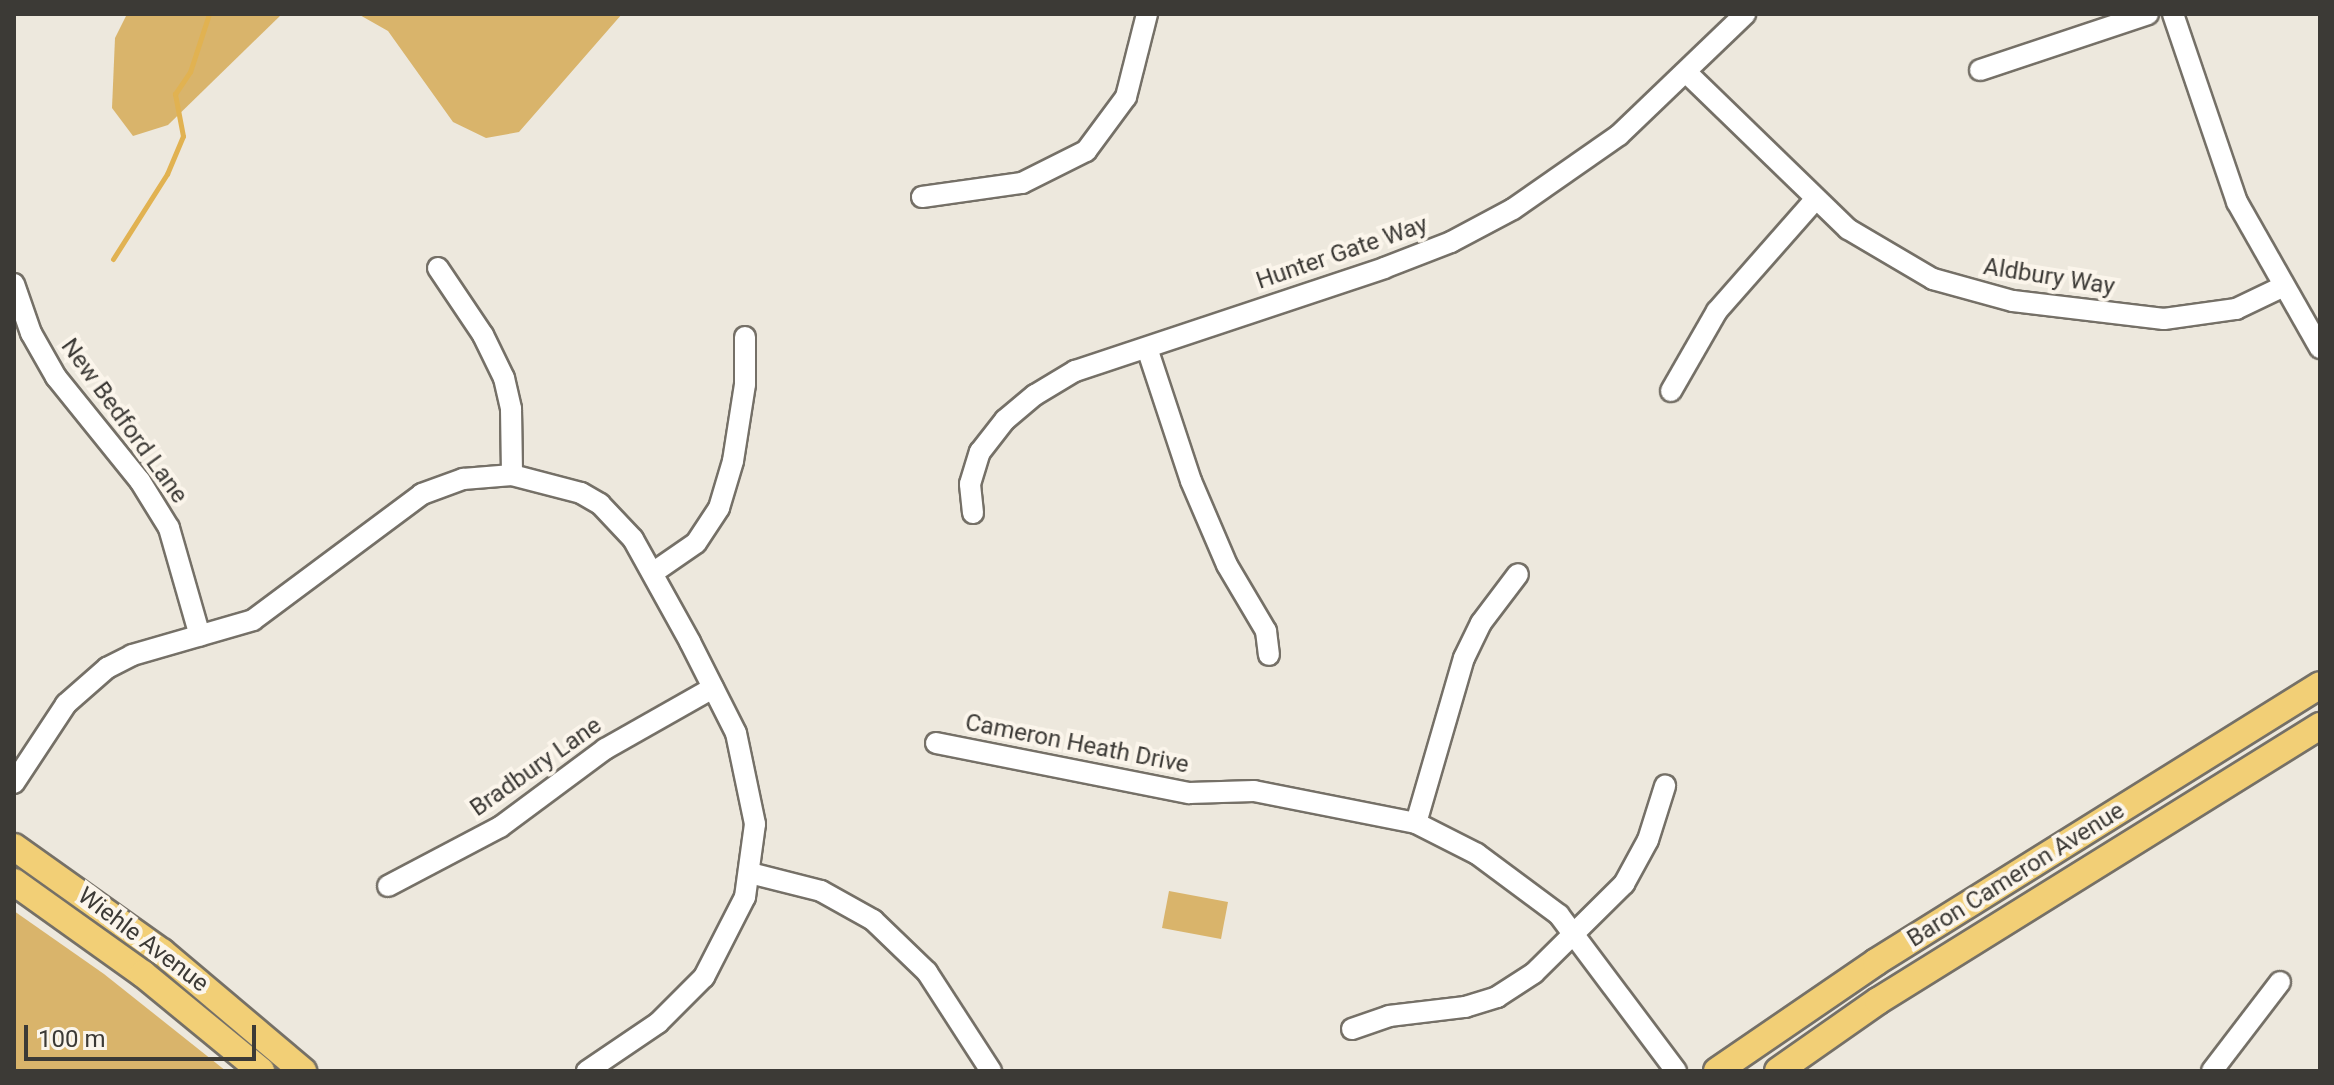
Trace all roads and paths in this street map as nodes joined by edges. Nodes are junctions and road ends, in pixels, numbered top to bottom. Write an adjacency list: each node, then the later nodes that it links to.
1 (1147, 14): 7 (street)
2 (1745, 14): 6 (street, Hunter Gate Way)
3 (2148, 14): 5 (street)
4 (2173, 14): 11 (street)
5 (1980, 70)
6 (1688, 74): 8 (street, Aldbury Way); 13 (street, Hunter Gate Way)
7 (922, 197)
8 (1815, 200): 11 (street, Aldbury Way); 15 (street)
9 (438, 268): 16 (street)
10 (14, 284): 20 (street, New Bedford Lane)
11 (2282, 287): 14 (street)
12 (745, 337): 18 (street)
13 (1147, 348): 17 (street, Hunter Gate Way); 21 (street)
14 (2320, 348)
15 (1671, 391)
16 (512, 475): 18 (street); 20 (street)
17 (973, 513)
18 (654, 572): 23 (street)
19 (1518, 574): 28 (street)
20 (200, 636): 26 (street)
21 (1269, 655)
22 (2320, 685): 42 (main road, Baron Cameron Avenue)
23 (713, 688): 30 (street); 32 (street, Bradbury Lane)
24 (2320, 726): 43 (main road, Baron Cameron Avenue)
25 (936, 743): 28 (street, Cameron Heath Drive)
26 (14, 783)
27 (1665, 786): 33 (street)
28 (1416, 823): 33 (street, Cameron Heath Drive)
29 (14, 847): 38 (main road, Wiehle Avenue)
30 (750, 873): 36 (street); 40 (street)
31 (14, 882): 37 (main road, Wiehle Avenue)
32 (388, 886)
33 (1575, 933): 35 (street); 41 (street, Cameron Heath Drive)
34 (2280, 982): 44 (street)
35 (1352, 1029)
36 (620, 1063): 39 (street)
37 (261, 1071)
38 (303, 1071)
39 (587, 1071)
40 (991, 1071)
41 (1676, 1071)
42 (1717, 1071)
43 (1778, 1071)
44 (2212, 1071)

